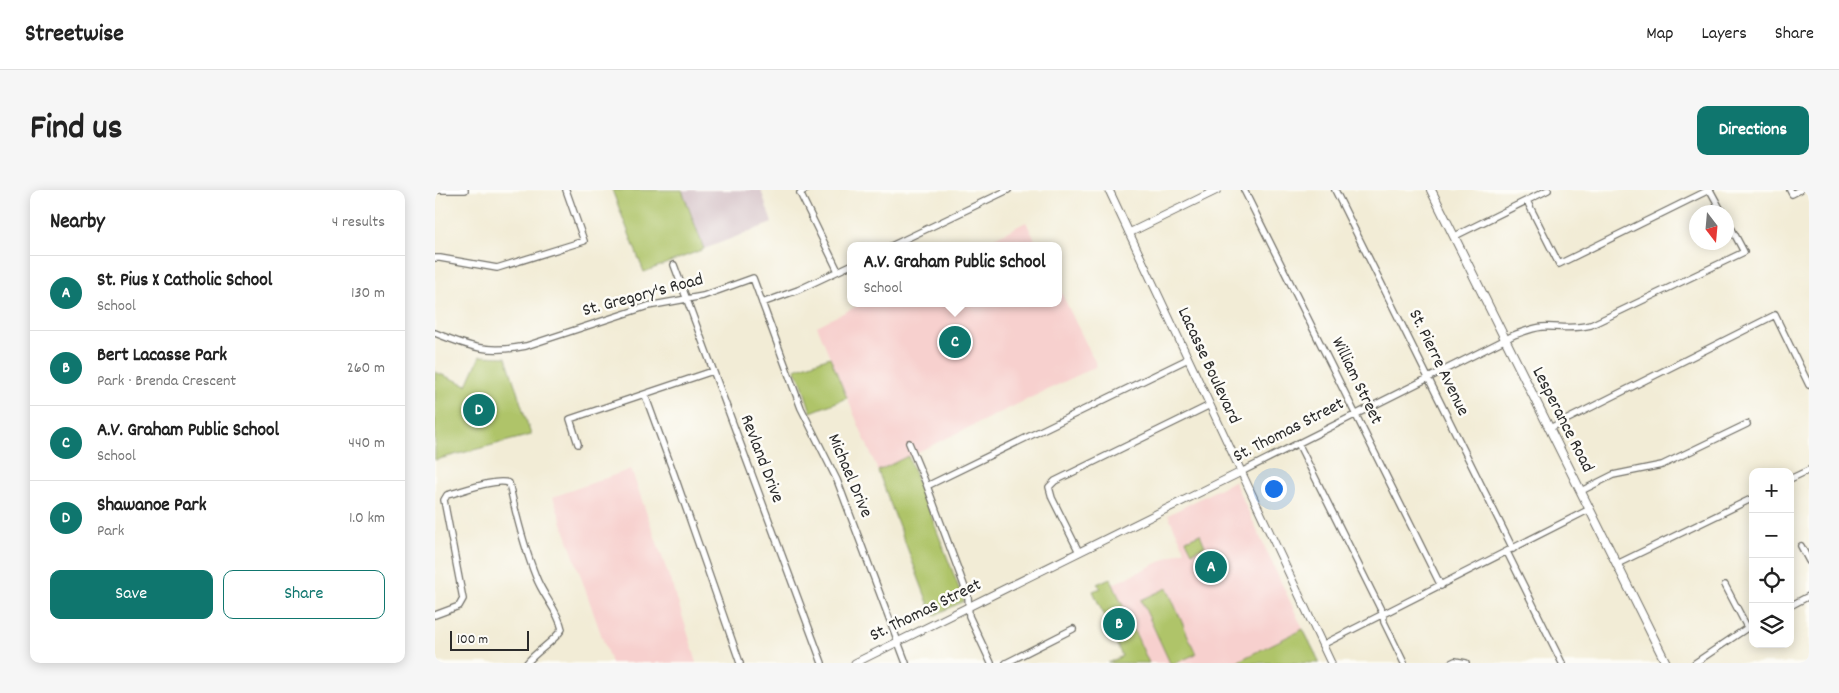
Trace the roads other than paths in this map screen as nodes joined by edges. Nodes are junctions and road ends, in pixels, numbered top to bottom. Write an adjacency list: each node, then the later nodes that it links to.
1 (435, 190): 2 (street)
2 (465, 190)
3 (566, 190): 21 (street)
4 (805, 190): 24 (street)
5 (1008, 190): 20 (street)
6 (1109, 190): 17 (street, Lacasse Boulevard)
7 (1217, 190): 17 (street)
8 (1244, 190): 35 (street, William Street)
9 (1335, 190): 31 (street, St. Pierre Avenue)
10 (1431, 190): 19 (main road, Lesperance Road)
11 (1548, 190): 15 (street)
12 (1710, 190): 15 (street); 16 (street)
13 (1790, 190): 14 (street)
14 (1800, 190)
15 (1527, 201): 19 (street)
16 (1718, 205)
17 (1129, 233): 29 (street, Lacasse Boulevard)
18 (1734, 233): 28 (street, St. Thomas Street)
19 (1455, 236): 28 (main road, Lesperance Road)
20 (899, 242)
21 (435, 258)
22 (673, 264): 25 (street, Revland Drive)
23 (847, 267): 24 (street)
24 (838, 271): 26 (street)
25 (686, 300): 26 (street, St. Gregory's Road); 27 (street, St. Gregory's Road); 30 (street, Revland Drive)
26 (762, 303): 64 (street, Michael Drive)
27 (435, 333)
28 (1505, 340): 31 (street, St. Thomas Street); 37 (main road, Lesperance Road)
29 (1187, 359): 34 (street, Lacasse Boulevard); 44 (street)
30 (713, 371): 33 (street); 68 (street, Revland Drive)
31 (1429, 377): 35 (street, St. Thomas Street); 49 (street, St. Pierre Avenue)
32 (1809, 385): 37 (street)
33 (645, 394): 40 (street); 67 (street)
34 (1210, 406): 42 (street, Lacasse Boulevard); 50 (street)
35 (1355, 414): 39 (street, St. Thomas Street); 55 (street, William Street)
36 (1747, 424): 45 (street)
37 (1549, 428): 45 (main road, Lesperance Road)
38 (909, 443): 44 (street)
39 (1298, 443): 42 (street, St. Thomas Street); 59 (street)
40 (578, 444)
41 (1809, 470): 43 (street)
42 (1241, 472): 50 (street, St. Thomas Street); 65 (street, Lacasse Boulevard)
43 (1794, 477)
44 (927, 486): 58 (street)
45 (1581, 491): 47 (main road, Lesperance Road)
46 (1749, 500): 53 (street)
47 (1590, 509): 49 (street); 53 (main road, Lesperance Road)
48 (1801, 546): 52 (street)
49 (1513, 548): 51 (street)
50 (1079, 552): 58 (street, St. Thomas Street)
51 (1507, 552): 55 (street); 77 (street)
52 (1809, 561)
53 (1617, 564): 78 (main road, Lesperance Road)
54 (1725, 585): 61 (street)
55 (1441, 586): 59 (street)
56 (1809, 596): 57 (street)
57 (1794, 604)
58 (969, 607): 64 (street, St. Thomas Street); 71 (street)
59 (1383, 614): 65 (street); 74 (street)
60 (435, 615): 66 (street)
61 (1749, 623)
62 (1749, 626): 79 (street)
63 (1073, 629): 72 (street)
64 (897, 642): 69 (street, St. Thomas Street); 70 (street, Michael Drive)
65 (1322, 645): 73 (street, Lacasse Boulevard)
66 (527, 663)
67 (740, 663)
68 (822, 663)
69 (855, 663)
70 (906, 663)
71 (991, 663)
72 (1006, 663)
73 (1331, 663)
74 (1404, 663)
75 (1451, 663): 76 (street)
76 (1466, 663)
77 (1562, 663)
78 (1666, 663)
79 (1695, 663)

